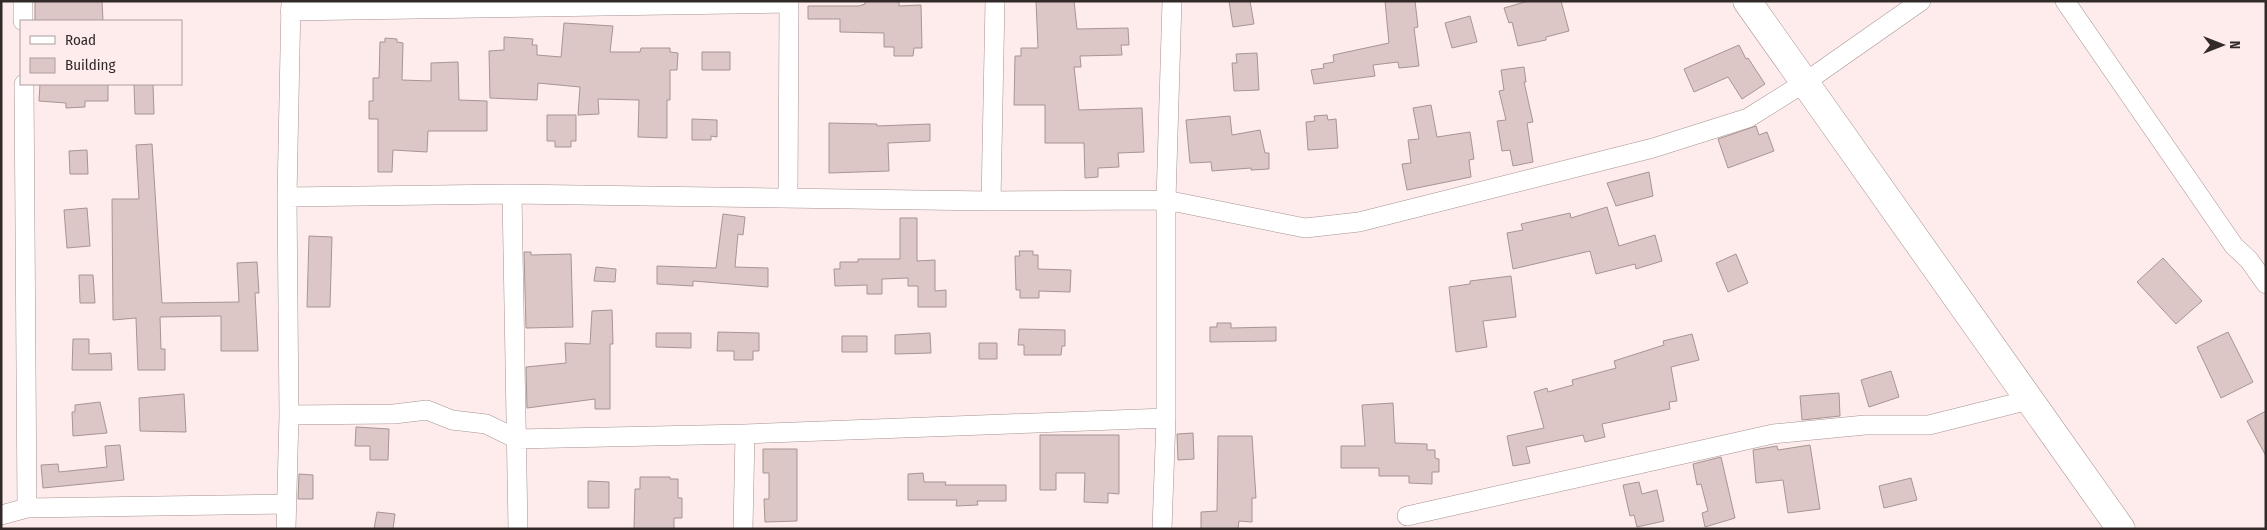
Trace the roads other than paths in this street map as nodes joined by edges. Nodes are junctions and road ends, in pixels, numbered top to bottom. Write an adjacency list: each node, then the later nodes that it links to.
1 (23, 1): 9 (street)
2 (995, 1): 16 (street)
3 (1172, 1): 15 (street)
4 (1747, 1): 10 (street)
5 (1921, 1): 10 (street)
6 (2065, 1): 17 (street)
7 (789, 2): 8 (street); 14 (street)
8 (291, 6): 13 (street)
9 (23, 20)
10 (1804, 83): 15 (street); 18 (street)
11 (24, 85): 24 (street)
12 (512, 194): 13 (street); 14 (street); 22 (street)
13 (286, 197): 19 (street)
14 (788, 197): 16 (street)
15 (1166, 200): 16 (street); 20 (street)
16 (991, 201)
17 (2266, 284)
18 (2029, 400): 26 (street); 31 (street)
19 (289, 415): 22 (street); 23 (street)
20 (1166, 418): 21 (street); 30 (street)
21 (745, 434): 22 (street); 29 (street)
22 (517, 438): 28 (street)
23 (287, 504): 24 (street); 27 (street)
24 (27, 508): 25 (street)
25 (1, 515)
26 (1407, 516)
27 (286, 529)
28 (518, 529)
29 (743, 529)
30 (1162, 529)
31 (2120, 529)

